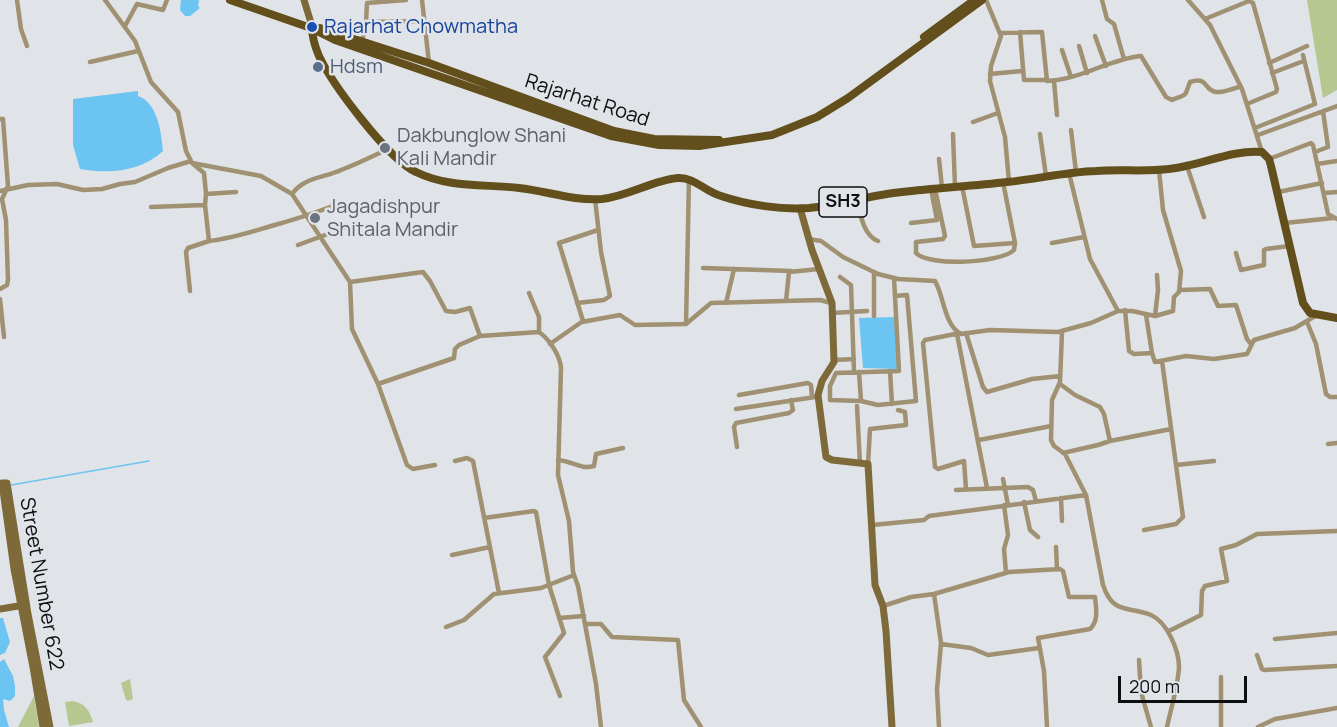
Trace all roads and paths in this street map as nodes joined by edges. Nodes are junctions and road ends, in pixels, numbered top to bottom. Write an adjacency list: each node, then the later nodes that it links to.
1 (17, 0): 22 (street)
2 (105, 0): 16 (street)
3 (167, 0): 16 (street)
4 (230, 0): 17 (main road)
5 (238, 0): 17 (main road)
6 (304, 0): 17 (street)
7 (406, 0): 15 (street)
8 (422, 0): 14 (street)
9 (974, 0): 31 (main road, Rajarhat Road)
10 (984, 0): 19 (street); 21 (main road)
11 (1102, 0): 28 (street)
12 (1188, 0): 13 (street)
13 (1204, 18): 32 (street); 41 (street)
14 (424, 21): 15 (street); 31 (street)
15 (366, 22): 21 (street)
16 (125, 26): 26 (street)
17 (311, 27): 21 (main road); 54 (main road)
18 (1020, 32): 19 (street); 34 (street); 39 (street)
19 (1000, 33): 37 (street)
20 (1095, 36): 33 (street)
21 (362, 45): 31 (main road, Rajarhat Road)
22 (27, 46)
23 (1079, 46): 35 (street)
24 (1307, 46): 32 (street)
25 (1062, 50): 38 (street)
26 (138, 51): 29 (street); 60 (street)
27 (1303, 55): 49 (street)
28 (1124, 59): 33 (street); 41 (street)
29 (90, 62)
30 (1301, 62): 36 (street)
31 (429, 63)
32 (1269, 63): 36 (street)
33 (1107, 66): 35 (street)
34 (1022, 71): 37 (street); 39 (street)
35 (1087, 73): 38 (street)
36 (1272, 73): 42 (street)
37 (990, 74): 45 (street)
38 (1071, 77): 40 (street)
39 (1047, 80): 40 (street)
40 (1054, 81): 46 (street)
41 (1240, 87): 42 (street)
42 (1247, 104): 49 (street)
43 (1337, 106): 44 (street)
44 (1323, 111): 53 (street); 56 (street)
45 (998, 113): 48 (street); 67 (street)
46 (1057, 116)
47 (0, 119): 71 (street)
48 (973, 122)
49 (1255, 128): 53 (street)
50 (1071, 130): 64 (street)
51 (1040, 134): 65 (street)
52 (953, 135): 69 (street)
53 (1258, 135): 55 (street)
54 (388, 149): 77 (street); 78 (main road)
55 (1262, 152): 58 (main road); 62 (main road, SH3)
56 (1315, 152): 58 (street); 61 (street)
57 (939, 159): 70 (street)
58 (1269, 159): 73 (main road)
59 (1337, 161): 61 (street)
60 (192, 162): 71 (street); 76 (street); 77 (street)
61 (1317, 164): 68 (street)
62 (1187, 166): 63 (main road, SH3); 85 (street)
63 (1159, 170): 64 (main road, SH3); 111 (street)
64 (1072, 173): 65 (main road, SH3); 92 (street)
65 (1046, 176): 67 (main road, SH3)
66 (689, 179): 78 (main road); 83 (main road, SH3); 132 (street)
67 (1006, 182): 69 (main road, SH3); 96 (street)
68 (1322, 183): 73 (street); 75 (street)
69 (958, 186): 70 (main road, SH3); 96 (street)
70 (936, 189): 79 (main road, SH3); 87 (street); 96 (street)
71 (3, 191): 110 (street)
72 (236, 192): 76 (street)
73 (1278, 192): 88 (main road)
74 (1337, 192): 75 (street)
75 (1324, 193): 86 (street)
76 (206, 194): 80 (street)
77 (292, 194): 84 (street)
78 (595, 199): 90 (street)
79 (857, 199): 83 (main road, SH3); 95 (street)
80 (205, 205): 82 (street); 94 (street)
81 (335, 205): 84 (street)
82 (151, 207)
83 (800, 208): 93 (street)
84 (306, 217): 91 (street); 94 (street)
85 (1204, 217)
86 (1335, 219): 88 (street)
87 (911, 223)
88 (1285, 223): 99 (main road)
89 (344, 228): 91 (street)
90 (598, 230): 117 (street); 117 (street)
91 (320, 236): 98 (street); 109 (street)
92 (1084, 237): 97 (street); 120 (street)
93 (809, 240): 103 (street); 105 (street)
94 (208, 241): 112 (street)
95 (878, 241)
96 (1015, 243)
97 (1052, 243)
98 (298, 245)
99 (1289, 246): 100 (street); 126 (main road)
100 (1236, 253)
101 (703, 268): 102 (street)
102 (734, 269): 104 (street); 118 (street)
103 (819, 269): 104 (street); 119 (street)
104 (790, 271): 116 (street)
105 (874, 272): 108 (street); 127 (street)
106 (1157, 275): 128 (street)
107 (840, 277): 123 (street)
108 (894, 278): 114 (street); 135 (street)
109 (350, 282): 137 (street); 148 (street)
110 (0, 289)
111 (1180, 290): 128 (street); 140 (street)
112 (190, 291)
113 (529, 293): 133 (street)
114 (895, 296): 145 (street); 155 (street)
115 (0, 299): 138 (street)
116 (786, 301): 118 (street); 119 (street)
117 (577, 303): 130 (street)
118 (726, 303): 132 (street)
119 (832, 303): 124 (street)
120 (1118, 310): 121 (street); 134 (street)
121 (1125, 310): 125 (street); 141 (street)
122 (867, 311): 123 (street)
123 (852, 312): 124 (street); 142 (street)
124 (832, 313): 143 (street)
125 (1146, 315): 128 (street); 141 (street)
126 (1317, 315): 129 (main road); 131 (street)
127 (874, 316)
128 (1155, 316)
129 (1337, 318)
130 (582, 322): 132 (street); 139 (street)
131 (1307, 322): 140 (street); 151 (street)
132 (686, 324)
133 (539, 332): 137 (street); 139 (street)
134 (1062, 332): 136 (street); 147 (street)
135 (958, 333): 136 (street); 160 (street); 176 (street)
136 (966, 333): 147 (street)
137 (480, 336): 148 (street)
138 (4, 338)
139 (550, 344): 167 (street)
140 (1251, 344): 144 (street)
141 (1152, 353): 144 (street)
142 (854, 359): 143 (street); 146 (street)
143 (834, 360): 152 (street)
144 (1162, 361): 159 (street)
145 (890, 371): 146 (street); 155 (street)
146 (857, 372): 154 (street); 154 (street)
147 (1060, 376): 149 (street)
148 (378, 384): 171 (street)
149 (1060, 384): 158 (street); 161 (street)
150 (739, 395): 152 (street)
151 (1337, 396)
152 (815, 397): 153 (street); 170 (street)
153 (791, 400): 156 (street); 164 (street)
154 (859, 404): 155 (street); 170 (street)
155 (892, 404)
156 (736, 409)
157 (898, 410): 170 (street)
158 (1051, 426): 160 (street); 166 (street)
159 (1171, 429): 161 (street); 172 (street)
160 (979, 440): 174 (street)
161 (1110, 441): 166 (street)
162 (1337, 443): 163 (street)
163 (1328, 444)
164 (737, 447)
165 (623, 448): 167 (street)
166 (1063, 453): 179 (street)
167 (558, 460): 195 (street)
168 (455, 461): 184 (street)
169 (1214, 461): 172 (street)
170 (864, 464): 186 (street)
171 (435, 465)
172 (1176, 465): 187 (street)
173 (1003, 479): 175 (street)
174 (987, 488): 175 (street); 176 (street)
175 (1005, 488): 181 (street); 183 (street)
176 (966, 489): 177 (street)
177 (956, 490)
178 (1, 493): 201 (street, Street Number 622)
179 (1086, 495): 180 (street); 199 (street)
180 (1060, 498): 181 (street); 185 (street)
181 (1036, 501): 182 (street)
182 (1024, 502): 183 (street); 189 (street)
183 (1006, 505): 186 (street); 194 (street)
184 (484, 518): 190 (street); 196 (street)
185 (1062, 521)
186 (872, 525): 202 (street)
187 (1143, 530)
188 (1337, 531): 208 (street)
189 (1038, 537)
190 (490, 547): 192 (street); 197 (street)
191 (1056, 547): 193 (street)
192 (452, 555)
193 (1057, 568): 194 (street); 200 (street)
194 (1006, 573): 198 (street)
195 (574, 575): 196 (street); 204 (street)
196 (549, 585): 197 (street); 205 (street)
197 (499, 593): 207 (street)
198 (934, 594): 202 (street); 211 (street)
199 (1107, 595): 200 (street); 208 (street)
200 (1095, 597): 212 (street)
201 (23, 605): 203 (street); 219 (street, Street Number 622); 220 (street, Street Number 622)
202 (883, 606): 223 (street)
203 (0, 609)
204 (584, 616): 205 (street); 206 (street)
205 (559, 618): 217 (street)
206 (585, 624): 221 (street); 222 (street)
207 (446, 627)
208 (1168, 632): 227 (street)
209 (1337, 633): 210 (street)
210 (1275, 639)
211 (941, 645): 212 (street); 224 (street)
212 (1039, 648): 225 (street)
213 (1257, 655): 215 (street)
214 (1138, 660): 226 (street)
215 (1337, 666)
216 (1221, 677): 228 (street)
217 (560, 696)
218 (1337, 708): 229 (street)
219 (42, 727)
220 (50, 727)
221 (601, 727)
222 (701, 727)
223 (892, 727)
224 (939, 727)
225 (1047, 727)
226 (1151, 727)
227 (1167, 727)
228 (1221, 727)
229 (1258, 727)

